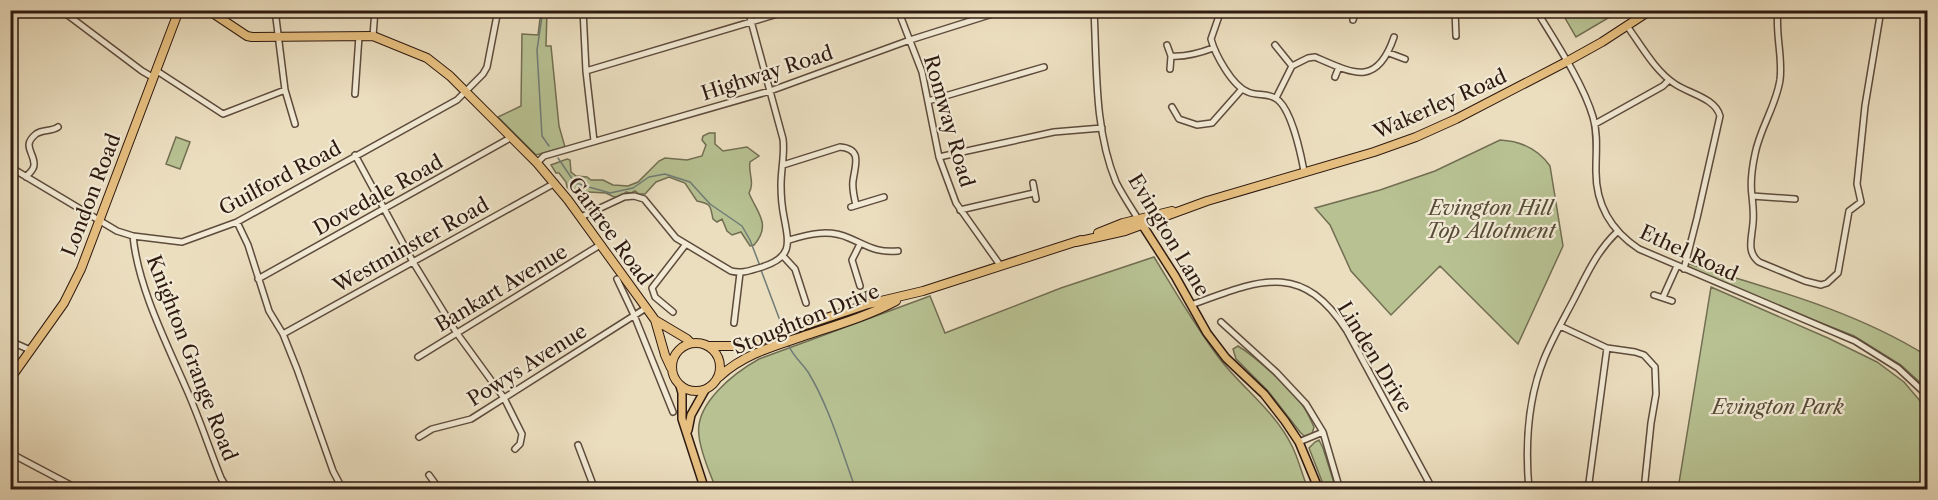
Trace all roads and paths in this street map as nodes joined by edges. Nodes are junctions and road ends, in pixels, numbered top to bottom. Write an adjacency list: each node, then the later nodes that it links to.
1 (62, 10): 43 (street)
2 (179, 10): 43 (highway, London Road)
3 (208, 10): 28 (highway)
4 (275, 10): 28 (street)
5 (375, 10): 26 (street)
6 (498, 10): 49 (street, Guilford Road)
7 (583, 10): 42 (street)
8 (748, 10): 23 (street)
9 (791, 10): 23 (street)
10 (898, 10): 30 (street, Romway Road)
11 (977, 10): 21 (street)
12 (1005, 10): 21 (street, Highway Road)
13 (1094, 10): 57 (street, Evington Lane)
14 (1225, 10): 33 (street)
15 (1356, 10): 22 (street)
16 (1455, 10): 27 (street)
17 (1536, 10): 37 (street, Ethel Road)
18 (1651, 10): 24 (highway, Wakerley Road)
19 (1778, 10): 69 (street)
20 (1881, 10): 69 (street)
21 (979, 18): 30 (street, Highway Road)
22 (1353, 20)
23 (751, 22): 42 (street); 48 (street)
24 (1627, 26): 37 (highway, Wakerley Road); 45 (street)
25 (359, 36): 26 (highway); 28 (highway); 50 (street)
26 (373, 36): 49 (highway, Gartree Road)
27 (1456, 36)
28 (278, 38): 47 (street)
29 (1394, 38): 34 (street)
30 (910, 40): 48 (street, Highway Road); 52 (street, Romway Road)
31 (1167, 45): 35 (street)
32 (1275, 45): 38 (street)
33 (1213, 48): 35 (street); 46 (street)
34 (1389, 53): 36 (street); 40 (street)
35 (1171, 56): 41 (street)
36 (1405, 59)
37 (1566, 62): 55 (street, Ethel Road); 65 (highway, Wakerley Road)
38 (1292, 66): 40 (street); 51 (street)
39 (1044, 67): 52 (street)
40 (1339, 67): 44 (street)
41 (1170, 69)
42 (586, 71): 59 (street)
43 (155, 75): 47 (street); 75 (highway, London Road)
44 (1335, 77)
45 (1669, 80): 55 (street); 89 (street)
46 (1242, 89): 51 (street); 53 (street)
47 (285, 90): 54 (street)
48 (770, 91): 59 (street, Highway Road); 63 (street)
49 (464, 92): 58 (highway, Gartree Road); 60 (street, Guilford Road)
50 (355, 94)
51 (1276, 98): 65 (street)
52 (928, 101): 61 (street, Romway Road)
53 (1172, 107)
54 (295, 124)
55 (1594, 124): 78 (street, Ethel Road)
56 (58, 127): 66 (street)
57 (1101, 128): 61 (street); 77 (street, Evington Lane)
58 (512, 137): 62 (highway, Gartree Road); 72 (street, Dovedale Road)
59 (594, 141): 62 (street, Highway Road)
60 (355, 155): 72 (street); 76 (street, Guilford Road)
61 (939, 157): 73 (street, Romway Road)
62 (537, 163): 67 (highway, Gartree Road)
63 (783, 165): 70 (street); 80 (street)
64 (10, 167): 66 (street, Guilford Road)
65 (1304, 171): 77 (highway, Wakerley Road)
66 (26, 177): 75 (street, Guilford Road)
67 (555, 183): 74 (highway, Gartree Road); 86 (street, Westminster Road)
68 (1033, 183): 73 (street)
69 (1752, 196): 71 (street)
70 (884, 197)
71 (1795, 199)
72 (384, 209): 86 (street); 91 (street, Dovedale Road)
73 (960, 210): 87 (street, Romway Road)
74 (581, 217): 81 (street); 83 (highway, Gartree Road)
75 (100, 220): 79 (street, Guilford Road); 113 (highway, London Road)
76 (237, 222): 79 (street, Guilford Road); 91 (street)
77 (1141, 223): 87 (highway, Stoughton Drive); 99 (main road, Evington Lane)
78 (1617, 232): 88 (street, Ethel Road); 106 (street)
79 (133, 236): 135 (street, Knighton Grange Road)
80 (789, 240): 82 (street); 85 (street)
81 (686, 244): 90 (street); 101 (street)
82 (860, 244): 84 (street); 93 (street)
83 (600, 245): 100 (highway, Gartree Road); 107 (street, Bankart Avenue)
84 (898, 251)
85 (783, 256): 90 (street); 98 (street)
86 (413, 262): 107 (street); 108 (street, Westminster Road)
87 (1000, 265): 94 (highway, Stoughton Drive)
88 (1677, 266): 89 (street, Ethel Road); 96 (street)
89 (1684, 269): 121 (street, Ethel Road)
90 (740, 273): 105 (street)
91 (258, 279): 108 (street)
92 (617, 279): 102 (street, Gartree Road)
93 (860, 286)
94 (908, 295): 111 (highway, Stoughton Drive); 116 (highway, Stoughton Drive)
95 (1654, 295): 96 (street)
96 (1664, 297): 97 (street)
97 (1672, 301)
98 (806, 303)
99 (1191, 305): 128 (main road, Evington Lane); 142 (street, Linden Drive)
100 (646, 308): 102 (street, Powys Avenue); 103 (highway, Gartree Road)
101 (673, 312)
102 (634, 315): 122 (street, Gartree Road); 123 (street, Powys Avenue)
103 (655, 320): 110 (highway, Gartree Road); 115 (highway, Gartree Road)
104 (1221, 322): 125 (street)
105 (734, 323)
106 (1560, 326): 112 (street); 143 (street)
107 (456, 332): 114 (street, Bankart Avenue); 123 (street)
108 (283, 334): 136 (street)
109 (10, 341): 113 (street)
110 (691, 343): 111 (highway); 115 (highway)
111 (709, 346): 116 (highway)
112 (1607, 348): 144 (street); 145 (street)
113 (30, 350): 117 (highway, London Road)
114 (418, 357)
115 (671, 368): 118 (highway)
116 (719, 377): 119 (highway)
117 (10, 379)
118 (680, 386): 119 (highway); 126 (main road)
119 (705, 390): 126 (main road)
120 (675, 393): 122 (street)
121 (1928, 396)
122 (667, 397): 124 (street, Gartree Road)
123 (504, 398): 127 (street, Powys Avenue); 130 (street)
124 (673, 412)
125 (1323, 432): 128 (street); 141 (street)
126 (687, 433): 133 (main road)
127 (419, 437)
128 (1299, 442): 140 (main road, Evington Lane)
129 (578, 445): 138 (street)
130 (515, 449)
131 (10, 453): 134 (street)
132 (429, 475): 137 (street)
133 (704, 487): 139 (street)
134 (80, 489)
135 (228, 489)
136 (343, 489)
137 (440, 489)
138 (595, 489)
139 (695, 489)
140 (1319, 489)
141 (1340, 489)
142 (1433, 489)
143 (1529, 489)
144 (1588, 489)
145 (1644, 489)

